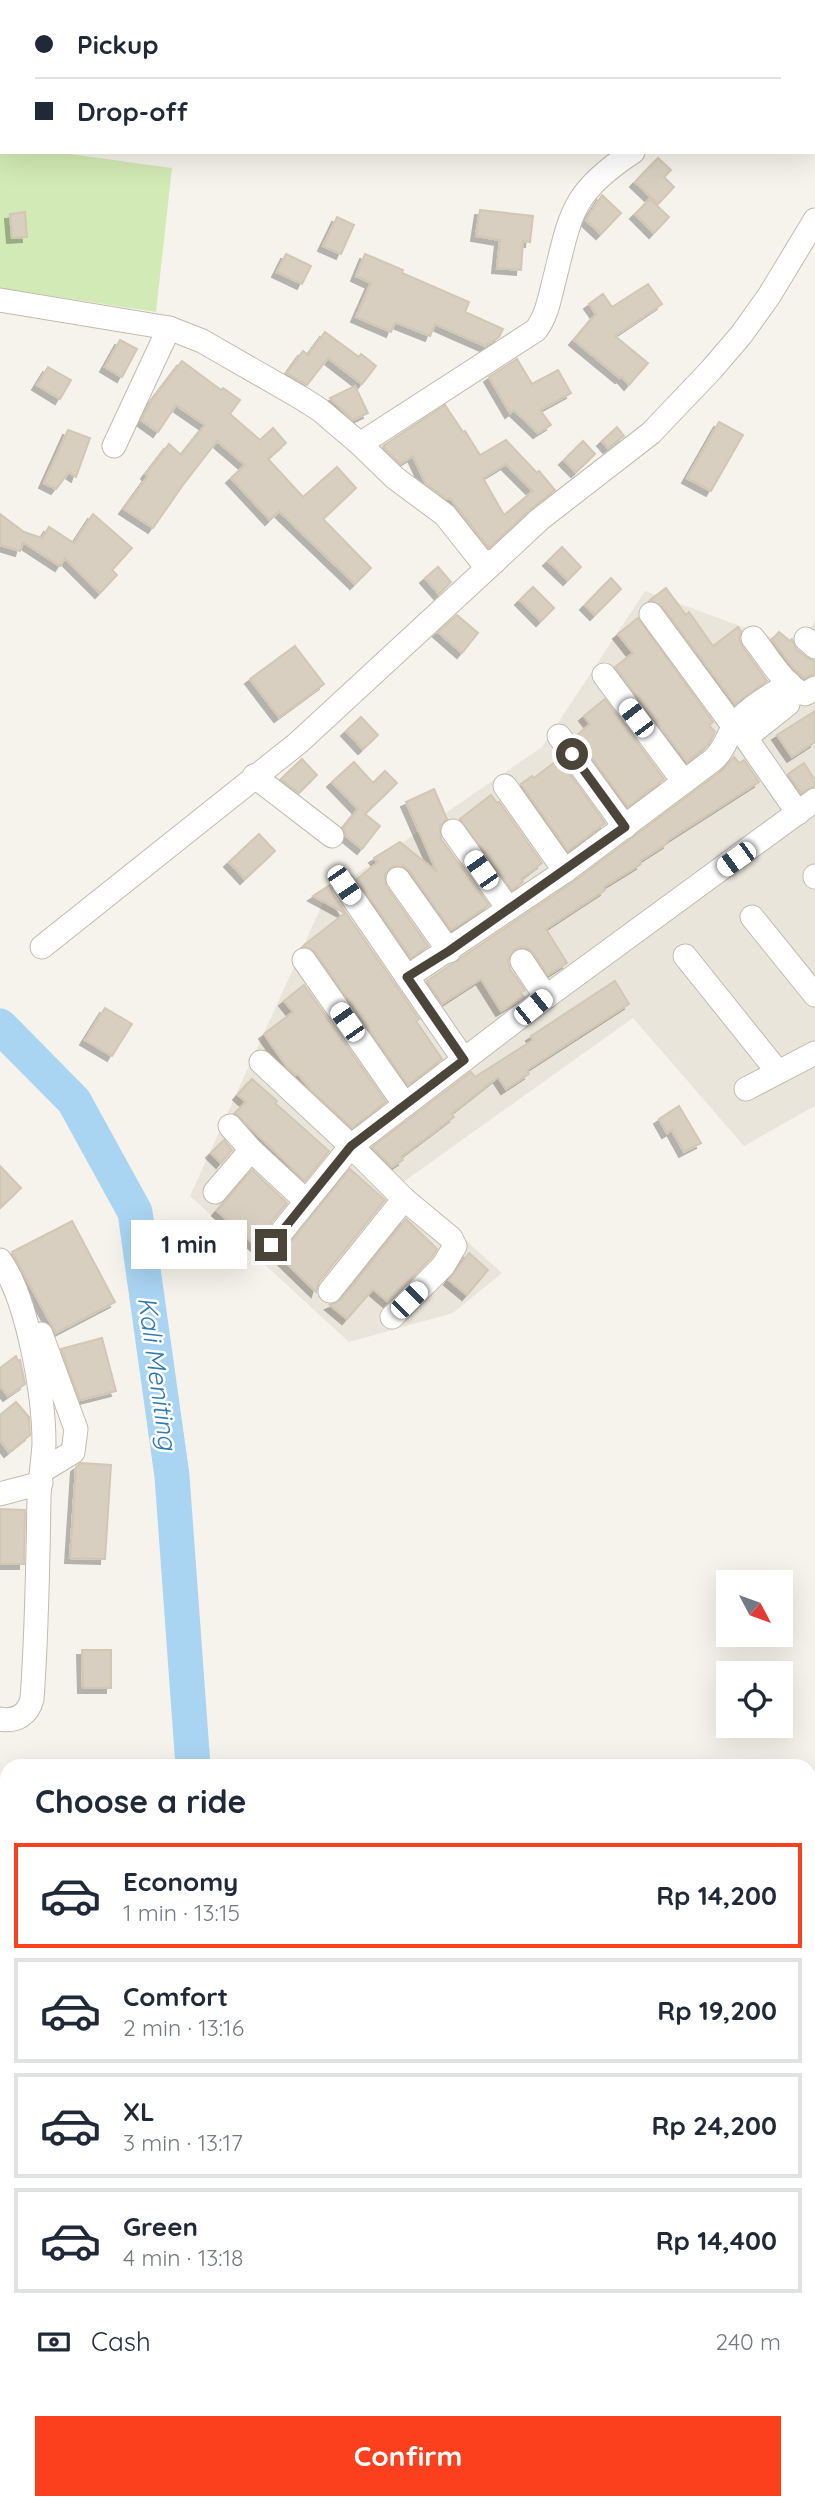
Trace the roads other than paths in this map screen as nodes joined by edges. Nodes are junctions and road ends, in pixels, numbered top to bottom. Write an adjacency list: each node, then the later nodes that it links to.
1 (630, 154): 5 (street)
2 (815, 220): 7 (street)
3 (0, 300): 4 (street)
4 (169, 328): 5 (street); 6 (street)
5 (360, 444): 7 (street)
6 (114, 446)
7 (494, 562): 15 (street)
8 (651, 614): 13 (street)
9 (753, 638): 12 (street)
10 (604, 675): 16 (street)
11 (815, 688): 12 (street)
12 (788, 694): 13 (street); 18 (street)
13 (734, 727): 16 (street)
14 (559, 736): 19 (street)
15 (254, 775): 21 (street); 27 (street)
16 (684, 782): 19 (street)
17 (505, 786): 22 (street)
18 (806, 806): 34 (street)
19 (625, 827): 22 (street)
20 (453, 831): 25 (street)
21 (332, 836)
22 (565, 871): 25 (street)
23 (398, 879): 28 (street)
24 (344, 885): 32 (street)
25 (508, 908): 28 (street)
26 (752, 918): 33 (street)
27 (42, 947)
28 (449, 951): 32 (street)
29 (685, 956): 38 (street)
30 (304, 960): 40 (street)
31 (522, 961): 34 (street)
32 (407, 977): 36 (street)
33 (815, 995)
34 (546, 997): 36 (street)
35 (815, 1053): 38 (street)
36 (464, 1060): 40 (street)
37 (261, 1062): 42 (street)
38 (778, 1072): 39 (street)
39 (746, 1089)
40 (405, 1105): 42 (street)
41 (230, 1126): 43 (street)
42 (351, 1146): 45 (street); 46 (street)
43 (251, 1150): 44 (street); 46 (street)
44 (215, 1192)
45 (404, 1199): 49 (street); 50 (street)
46 (306, 1201): 47 (street)
47 (271, 1245)
48 (0, 1260): 52 (street)
49 (330, 1291)
50 (392, 1317)
51 (39, 1331): 52 (street)
52 (41, 1477): 53 (street); 54 (street)
53 (0, 1494)
54 (0, 1719)

